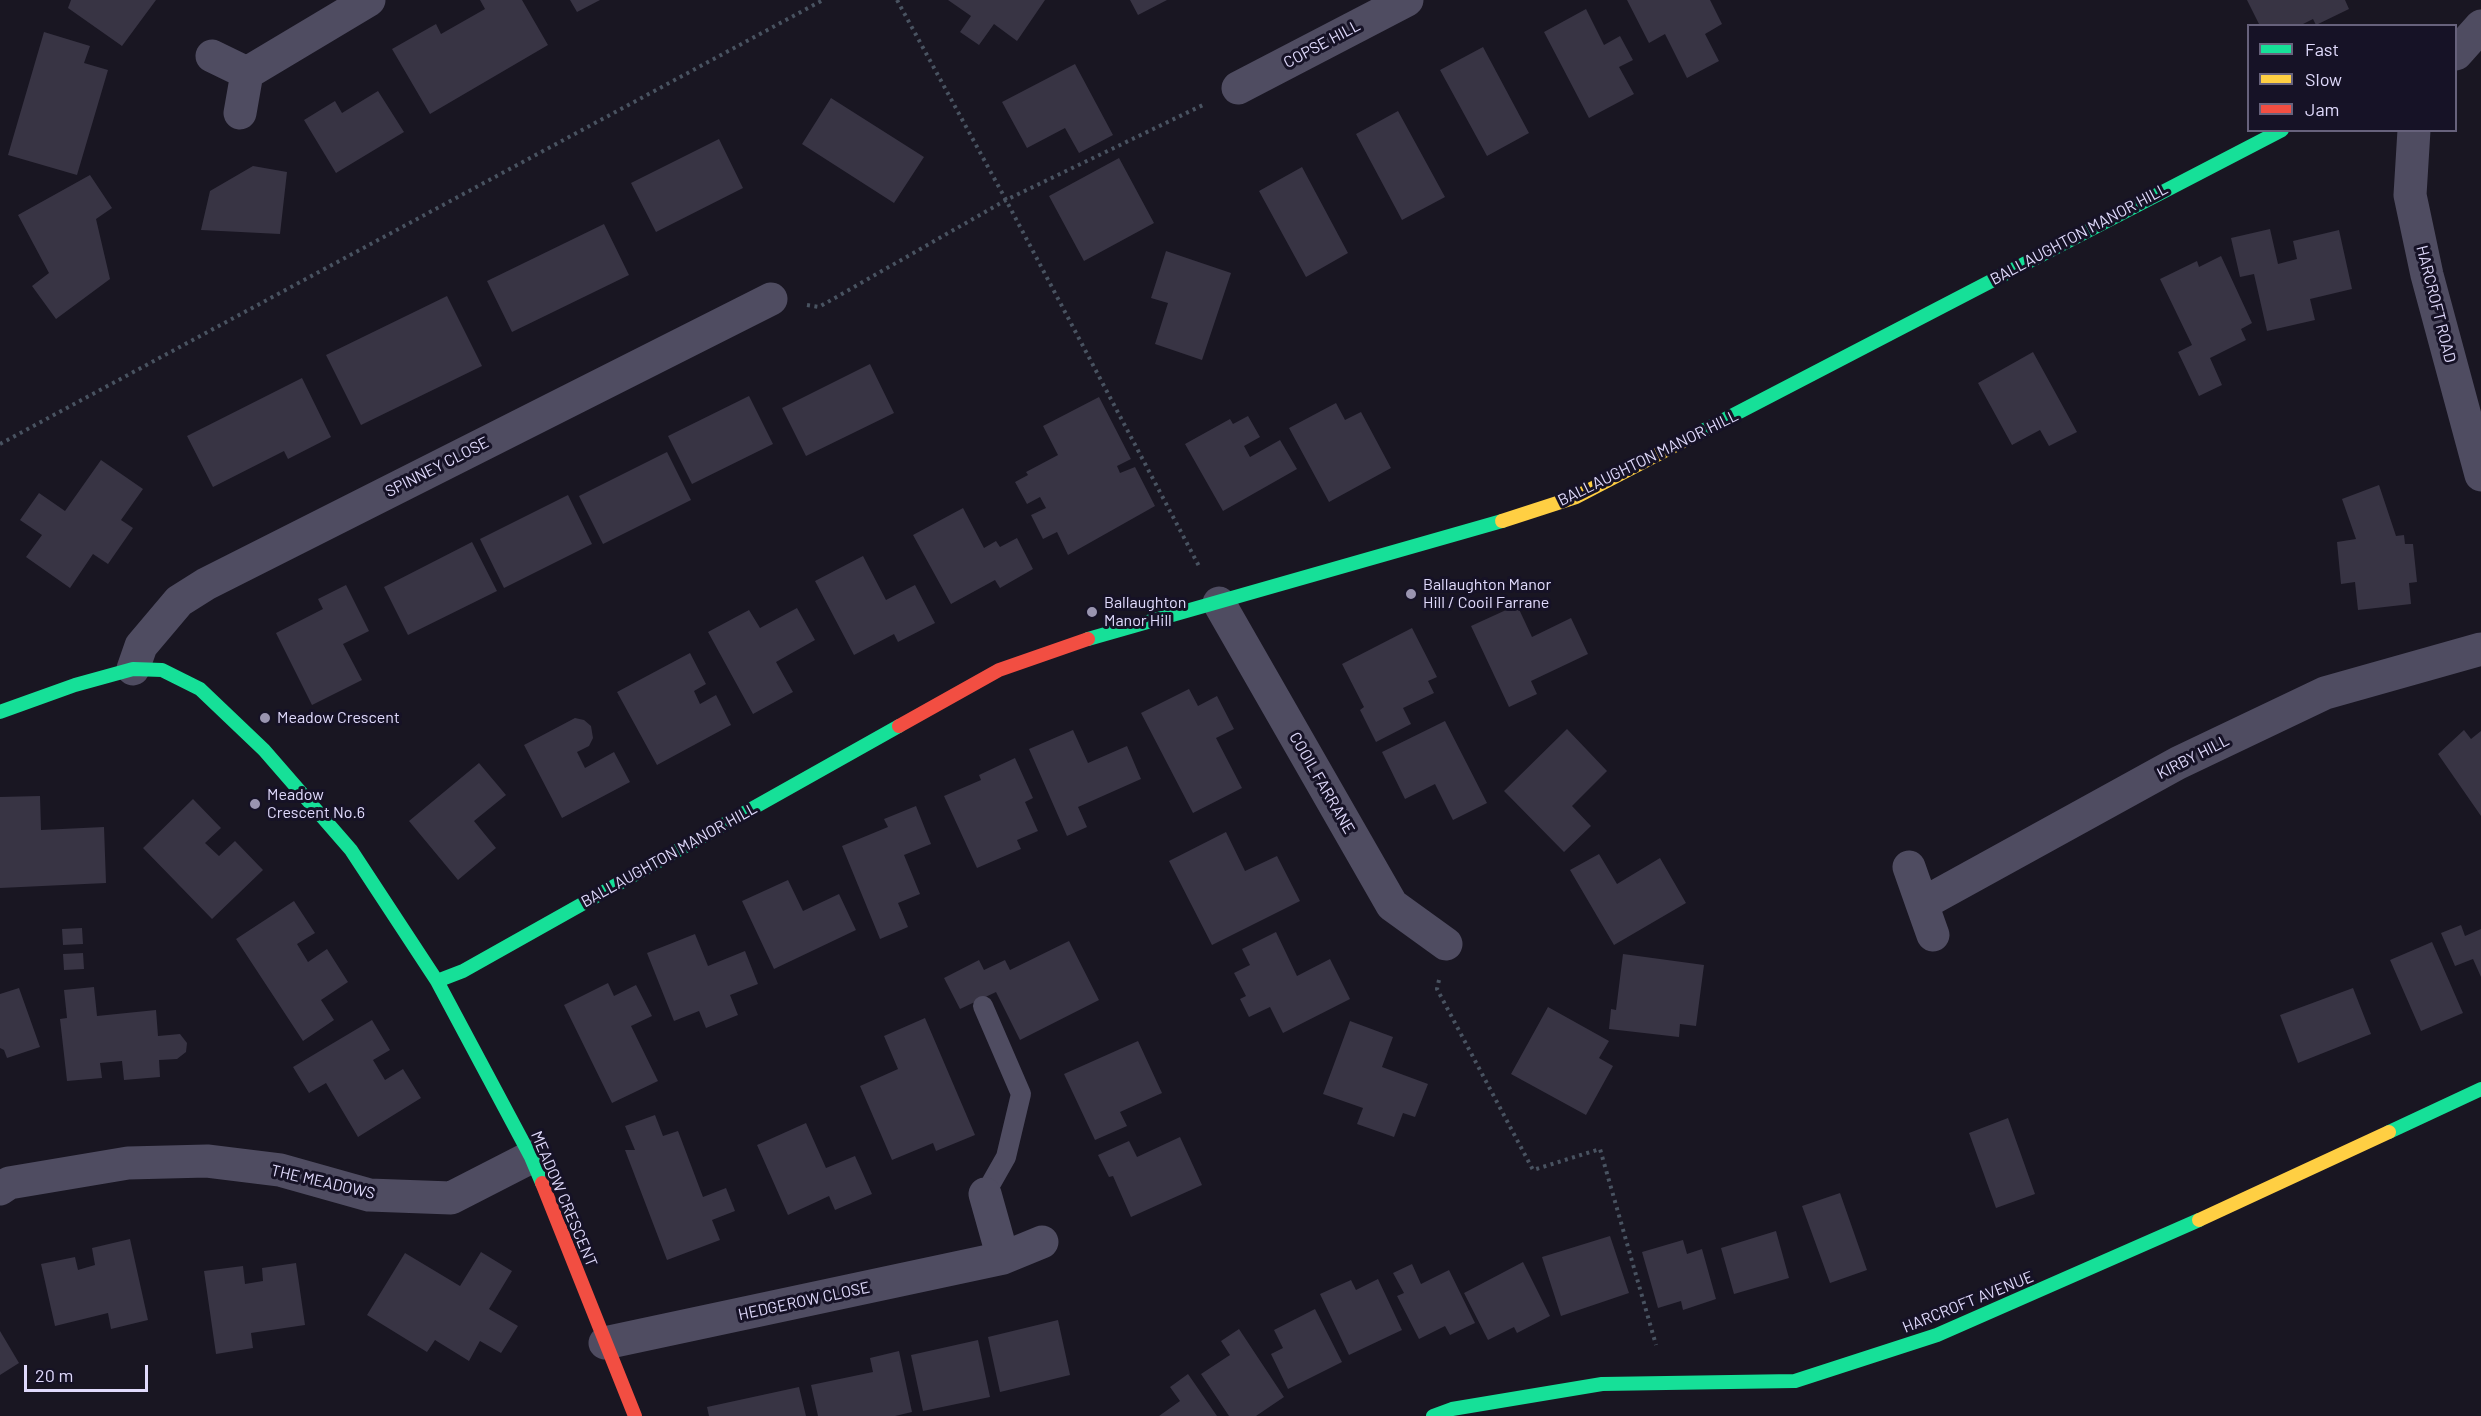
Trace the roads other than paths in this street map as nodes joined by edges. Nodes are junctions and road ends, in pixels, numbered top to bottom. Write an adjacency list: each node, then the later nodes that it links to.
1 (369, 0): 6 (street)
2 (1407, 0): 7 (street, COPSE HILL)
3 (2481, 26): 4 (street)
4 (2457, 53)
5 (212, 56): 6 (street)
6 (247, 73): 8 (street)
7 (1238, 88)
8 (240, 114)
9 (2278, 132): 13 (street, BALLAUGHTON MANOR HILL)
10 (2414, 132): 12 (street, HARCROFT ROAD)
11 (771, 299): 15 (street, SPINNEY CLOSE)
12 (2481, 475)
13 (1219, 603): 20 (street, COOIL FARRANE); 21 (street, BALLAUGHTON MANOR HILL)
14 (2481, 650): 18 (street, KIRBY HILL)
15 (133, 669): 16 (street, MEADOW CRESCENT); 21 (street, MEADOW CRESCENT)
16 (0, 712)
17 (1909, 867): 18 (street)
18 (1923, 904): 19 (street)
19 (1933, 935)
20 (1446, 944)
21 (437, 981): 24 (street, MEADOW CRESCENT)
22 (983, 1006): 26 (lane)
23 (2481, 1089): 31 (street, HARCROFT AVENUE)
24 (531, 1157): 25 (street, THE MEADOWS); 29 (street, MEADOW CRESCENT)
25 (0, 1189)
26 (985, 1194): 28 (street)
27 (1042, 1242): 28 (street, HEDGEROW CLOSE)
28 (1003, 1258): 29 (street, HEDGEROW CLOSE)
29 (605, 1343): 30 (street, MEADOW CRESCENT)
30 (634, 1416)
31 (1433, 1416)

